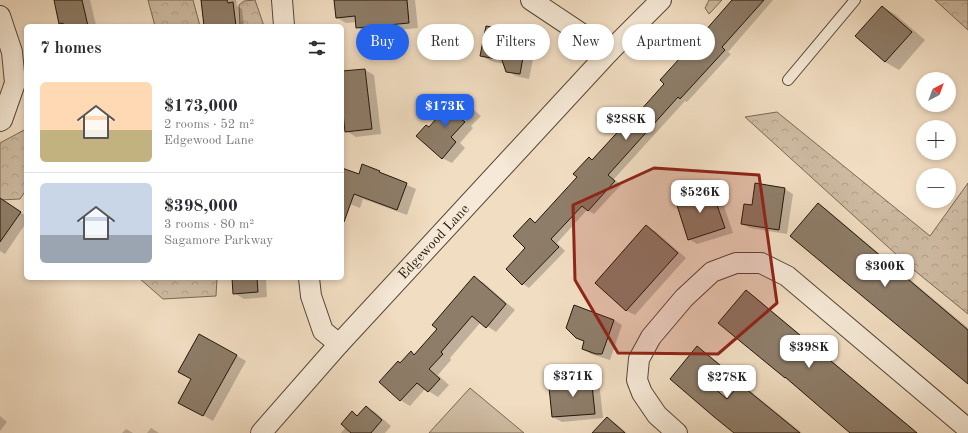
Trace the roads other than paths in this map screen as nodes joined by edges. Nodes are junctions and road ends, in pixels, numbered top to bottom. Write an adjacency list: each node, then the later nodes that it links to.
1 (282, 0): 6 (street)
2 (531, 0): 7 (street)
3 (661, 0): 8 (street, Edgewood Lane)
4 (855, 0): 10 (lane)
5 (0, 16): 11 (street)
6 (284, 24)
7 (567, 24)
8 (614, 47)
9 (602, 60): 13 (street, Edgewood Lane)
10 (788, 80)
11 (0, 121)
12 (309, 280): 13 (street)
13 (339, 344): 15 (street, Edgewood Lane)
14 (968, 429): 16 (street)
15 (261, 433)
16 (678, 433)

